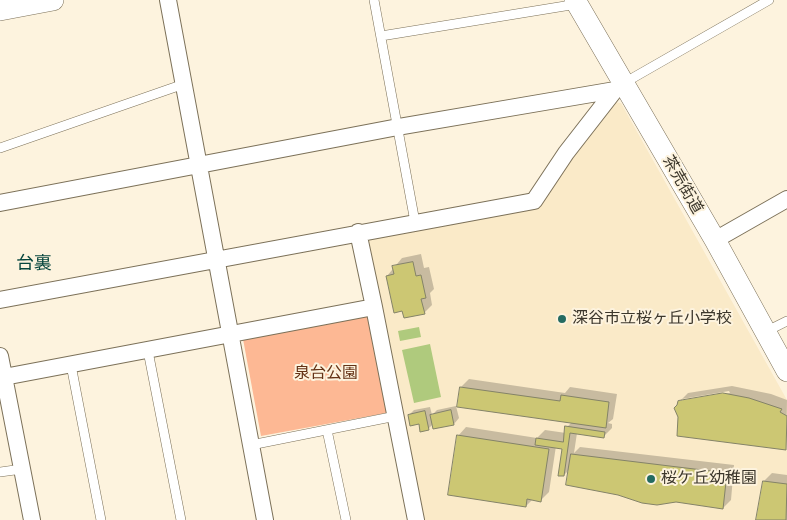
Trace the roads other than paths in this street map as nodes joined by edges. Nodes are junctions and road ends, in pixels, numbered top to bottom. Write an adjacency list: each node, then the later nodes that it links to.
1 (53, 0): 6 (street)
2 (168, 0): 8 (street)
3 (374, 0): 7 (lane)
4 (769, 0): 9 (lane)
5 (576, 2): 7 (lane); 9 (street, 茶売街道)
6 (0, 10)
7 (381, 36): 10 (lane)
8 (184, 84): 11 (lane); 12 (street)
9 (619, 87): 10 (street); 15 (street); 17 (street, 茶売街道)
10 (398, 127): 12 (street); 15 (lane)
11 (0, 148)
12 (199, 165): 14 (street); 18 (street)
13 (787, 200): 17 (street)
14 (0, 202)
15 (415, 222): 16 (street)
16 (358, 232): 18 (street); 20 (street)
17 (715, 240): 22 (street, 茶売街道)
18 (216, 259): 19 (street); 23 (street)
19 (0, 300)
20 (374, 308): 23 (street); 29 (street)
21 (787, 321): 22 (lane)
22 (765, 332): 27 (street, 茶売街道)
23 (230, 336): 24 (street); 31 (street)
24 (148, 351): 26 (street); 36 (lane)
25 (0, 356): 28 (street)
26 (71, 365): 28 (street); 35 (lane)
27 (787, 371)
28 (4, 377): 32 (street)
29 (396, 416): 30 (lane); 39 (street)
30 (328, 430): 31 (lane); 38 (lane)
31 (251, 445): 37 (street)
32 (22, 469): 33 (lane); 34 (street)
33 (0, 472)
34 (32, 520)
35 (101, 520)
36 (181, 520)
37 (265, 520)
38 (346, 520)
39 (416, 520)

